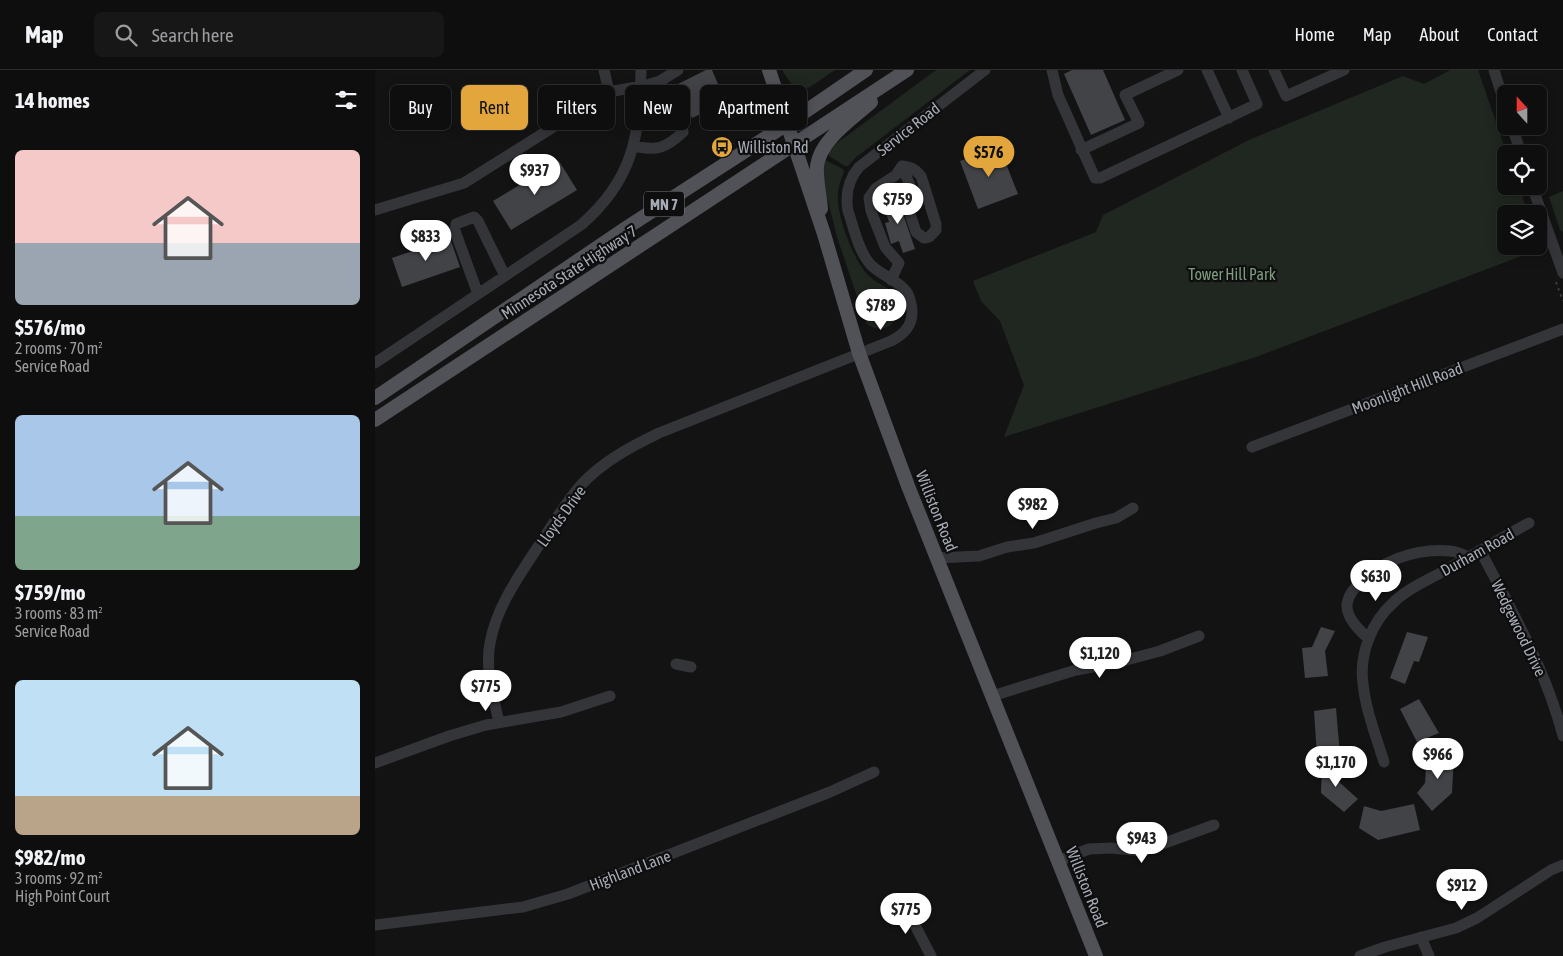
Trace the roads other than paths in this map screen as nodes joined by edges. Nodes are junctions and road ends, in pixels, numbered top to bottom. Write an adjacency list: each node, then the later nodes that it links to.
1 (604, 70): 16 (street)
2 (641, 70): 17 (street)
3 (677, 70): 15 (street)
4 (769, 70): 19 (main road, Williston Road)
5 (866, 70): 21 (main road, Minnesota State Highway 7 / MN 7)
6 (907, 70): 27 (main road, Minnesota State Highway 7 / MN 7); 33 (main road)
7 (985, 70): 37 (street, Service Road)
8 (1051, 70): 29 (street)
9 (1178, 70): 29 (street)
10 (1207, 70): 22 (street)
11 (1242, 70): 22 (street)
12 (1275, 70): 13 (street)
13 (1343, 70)
14 (1493, 70): 20 (street)
15 (661, 81): 18 (street); 28 (street)
16 (607, 85)
17 (641, 85)
18 (648, 85)
19 (774, 85)
20 (1498, 85)
21 (807, 110)
22 (1229, 118): 29 (street)
23 (548, 130): 32 (street)
24 (636, 130): 28 (street)
25 (778, 130): 42 (main road, Minnesota State Highway 7 / MN 7)
26 (789, 130): 27 (main road, Williston Road)
27 (794, 145): 33 (main road, Williston Road); 43 (main road, Minnesota State Highway 7 / MN 7)
28 (633, 146): 36 (street)
29 (1081, 150)
30 (902, 166): 30 (street); 37 (street)
31 (1536, 195): 34 (street)
32 (375, 210)
33 (824, 234): 40 (main road, Williston Road)
34 (1559, 253): 35 (street)
35 (1563, 273)
36 (505, 276): 38 (street); 38 (street)
37 (891, 280): 40 (street, Service Road)
38 (478, 294): 41 (street)
39 (1563, 329): 44 (street, Moonlight Hill Road)
40 (859, 352): 49 (main road, Williston Road); 57 (street, Lloyds Drive)
41 (375, 363)
42 (375, 398)
43 (375, 420)
44 (1252, 447)
45 (1133, 508): 49 (street)
46 (1529, 523): 47 (street, Durham Road)
47 (1480, 550): 48 (street, Durham Road); 56 (street, Wedgewood Drive)
48 (1469, 557): 51 (street, Durham Road); 51 (street)
49 (937, 558): 55 (main road, Williston Road)
50 (1199, 636): 55 (street)
51 (1369, 638): 59 (street, Durham Road)
52 (676, 664): 53 (street)
53 (691, 667)
54 (610, 696): 57 (street)
55 (992, 696): 63 (main road, Williston Road)
56 (1558, 696): 58 (street, Wedgewood Drive)
57 (499, 722): 60 (street)
58 (1563, 736)
59 (1384, 762)
60 (375, 764)
61 (874, 772): 66 (street, Highland Lane)
62 (1214, 825): 63 (street)
63 (1058, 861): 69 (main road, Williston Road)
64 (1563, 864): 67 (street)
65 (903, 902): 68 (street)
66 (375, 925)
67 (1421, 937): 70 (street); 71 (street)
68 (931, 956)
69 (1096, 956)
70 (1360, 956)
71 (1429, 956)

